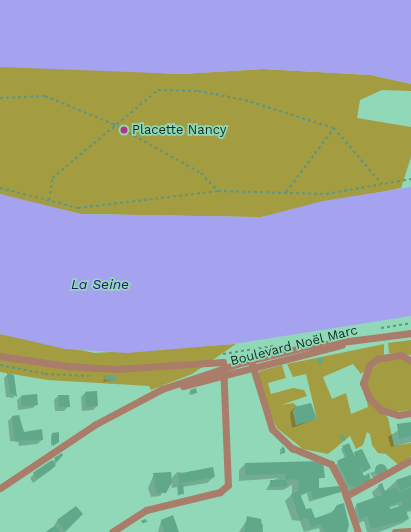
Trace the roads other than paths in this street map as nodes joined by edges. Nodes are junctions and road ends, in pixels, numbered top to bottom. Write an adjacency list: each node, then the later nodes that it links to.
1 (411, 333): 2 (street, Boulevard Noël Marc)
2 (367, 339): 4 (street, Boulevard Noël Marc); 8 (street, Boulevard Noël Marc)
3 (0, 356): 6 (street)
4 (251, 360): 7 (street, Boulevard Noël Marc); 8 (street)
5 (411, 362): 12 (street)
6 (201, 364): 7 (street); 9 (street)
7 (221, 365): 9 (street); 10 (street)
8 (253, 368): 10 (street, Boulevard Noël Marc); 15 (street)
9 (203, 374): 11 (street)
10 (226, 375): 11 (street, Boulevard Noël Marc); 17 (street)
11 (152, 394): 14 (street)
12 (411, 413)
13 (411, 460): 15 (street)
14 (0, 488)
15 (346, 496): 18 (street)
16 (411, 531): 19 (street)
17 (112, 532)
18 (358, 532)
19 (396, 532)

